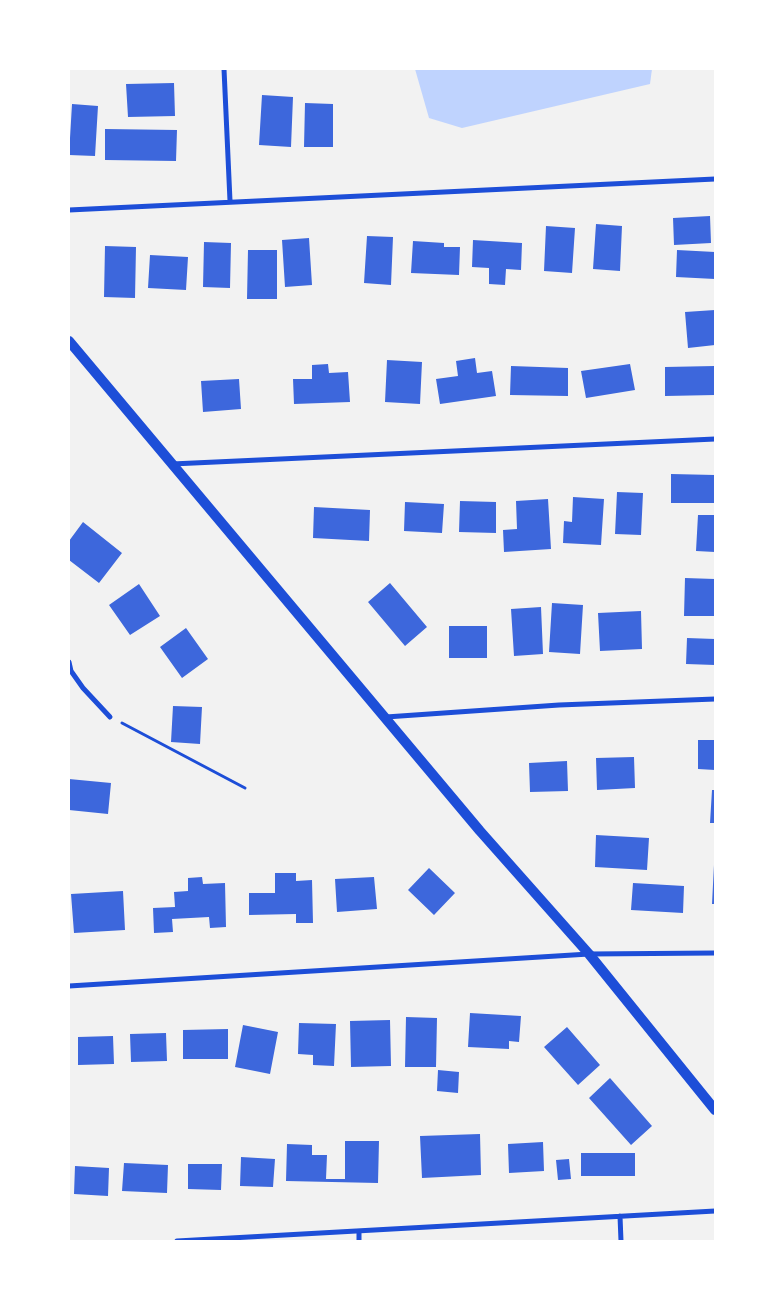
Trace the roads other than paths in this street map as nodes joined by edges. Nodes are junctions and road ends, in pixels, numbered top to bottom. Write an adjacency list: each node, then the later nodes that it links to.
1 (224, 69): 3 (street)
2 (715, 179): 3 (street)
3 (230, 201): 4 (street)
4 (69, 210)
5 (69, 341): 7 (main road)
6 (715, 439): 7 (street)
7 (171, 464): 11 (main road)
8 (69, 662): 10 (street)
9 (715, 699): 11 (street)
10 (110, 717)
11 (385, 717): 13 (main road)
12 (715, 953): 13 (street)
13 (589, 954): 14 (street); 15 (main road)
14 (69, 986)
15 (715, 1110)
16 (715, 1211): 17 (street)
17 (620, 1216): 18 (street); 21 (street)
18 (359, 1231): 19 (street); 20 (street)
19 (177, 1241)
20 (359, 1241)
21 (621, 1241)

